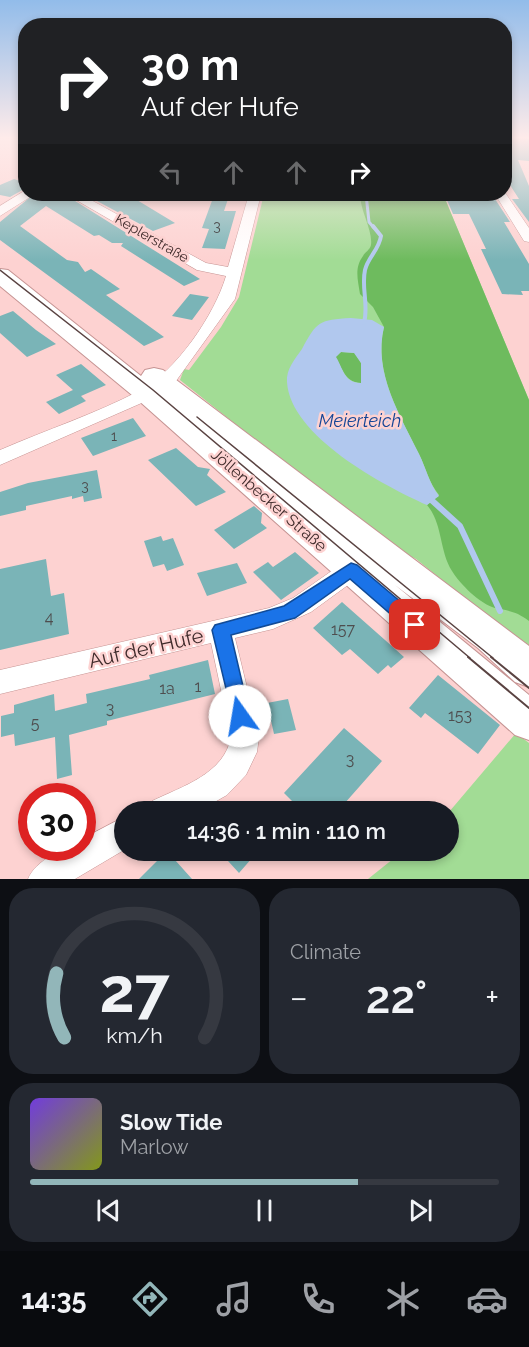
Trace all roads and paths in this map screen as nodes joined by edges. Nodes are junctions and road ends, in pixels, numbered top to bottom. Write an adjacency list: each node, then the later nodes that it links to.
1 (18, 200): 5 (street)
2 (84, 201): 8 (street, Keplerstraße)
3 (253, 201): 8 (street)
4 (505, 201): 6 (street)
5 (0, 212)
6 (529, 238)
7 (0, 258): 10 (main road, Jöllenbecker Straße)
8 (235, 273): 10 (street)
9 (0, 275): 10 (main road, Jöllenbecker Straße)
10 (155, 388): 11 (street); 12 (main road, Jöllenbecker Straße); 14 (main road, Jöllenbecker Straße)
11 (0, 458)
12 (351, 570): 13 (street, Auf der Hufe); 16 (main road, Jöllenbecker Straße)
13 (221, 630): 15 (street, Auf der Hufe); 17 (street)
14 (529, 670)
15 (0, 682)
16 (529, 721)
17 (184, 801)
18 (114, 839): 19 (street)
19 (44, 879)

